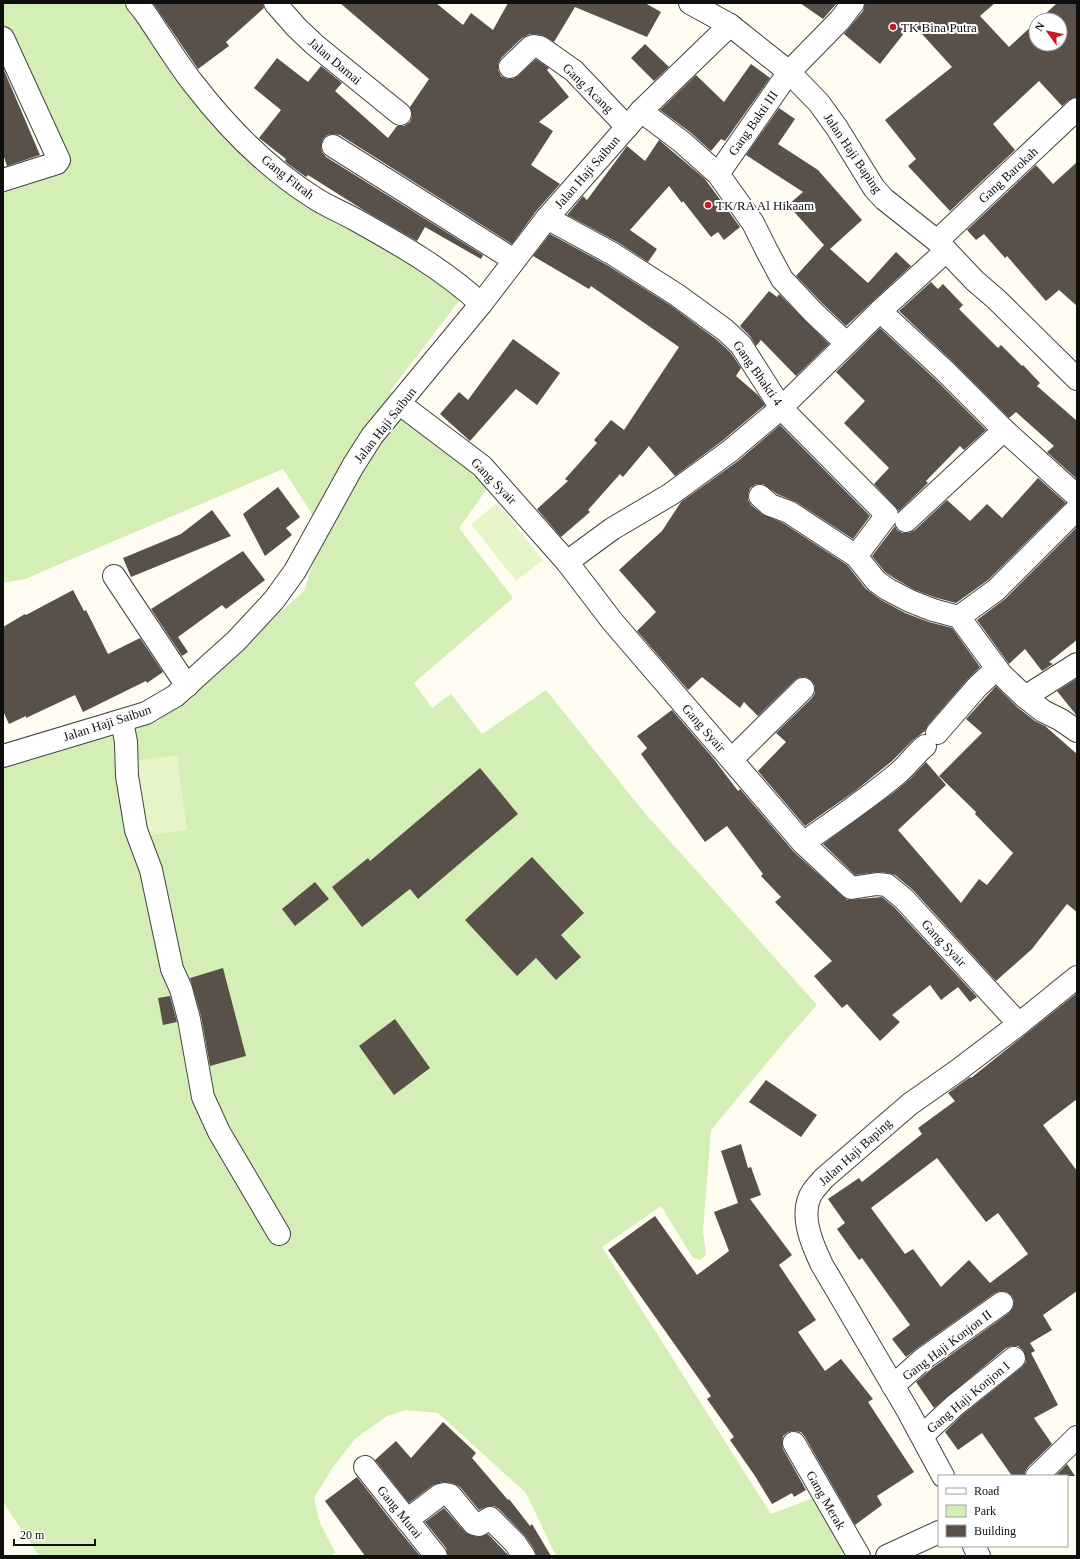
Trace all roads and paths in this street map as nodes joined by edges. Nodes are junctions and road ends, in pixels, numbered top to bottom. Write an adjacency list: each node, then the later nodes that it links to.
1 (137, 3): 19 (street, Gang Fitrah)
2 (275, 3): 11 (street, Jalan Damai)
3 (690, 3): 5 (street, Jalan Haji Baping)
4 (853, 3): 8 (street, Gang Bakti III)
5 (730, 25): 8 (street, Jalan Haji Baping); 10 (street, Jalan Haji Saibun)
6 (3, 38): 15 (street)
7 (510, 67): 12 (street, Gang Acang)
8 (789, 72): 14 (street, Gang Bakti III); 17 (street, Jalan Haji Baping)
9 (1077, 109): 17 (street, Gang Barokah)
10 (642, 111): 12 (street, Jalan Haji Saibun); 14 (street)
11 (400, 114)
12 (627, 127): 16 (street, Jalan Haji Saibun)
13 (333, 146): 18 (street)
14 (718, 174): 21 (street)
15 (3, 180)
16 (547, 218): 18 (street, Jalan Haji Saibun); 24 (street, Gang Bhakti 4)
17 (942, 246): 20 (street, Gang Barokah); 22 (street, Jalan Haji Baping)
18 (514, 260): 19 (street, Jalan Haji Saibun)
19 (481, 304): 23 (street, Jalan Haji Saibun)
20 (880, 311): 21 (street, Gang Barokah); 25 (street)
21 (846, 343): 24 (street, Gang Barokah)
22 (1077, 379)
23 (400, 404): 31 (street, Gang Syair); 36 (street, Jalan Haji Saibun)
24 (781, 408): 29 (street, Gang Bhakti 4); 31 (street, Gang Barokah)
25 (1004, 430): 27 (street); 29 (street)
26 (760, 496): 30 (street)
27 (1077, 496)
28 (1077, 508): 33 (street)
29 (897, 518): 30 (street)
30 (856, 556): 33 (street)
31 (567, 562): 42 (street, Gang Syair)
32 (114, 576): 36 (street)
33 (959, 617): 35 (street)
34 (1077, 664): 38 (street)
35 (996, 668): 38 (street); 43 (street)
36 (186, 686): 39 (street, Jalan Haji Saibun)
37 (803, 690): 42 (street)
38 (1025, 697): 40 (street)
39 (122, 721): 41 (street, Jalan Haji Saibun); 46 (street)
40 (1077, 731)
41 (3, 756)
42 (732, 759): 43 (street, Gang Syair)
43 (804, 844): 45 (street, Gang Syair)
44 (1077, 977): 45 (street, Jalan Haji Baping)
45 (1019, 1024): 49 (street, Jalan Haji Baping)
46 (279, 1234)
47 (1002, 1303): 49 (street, Gang Haji Konjon II)
48 (1014, 1358): 50 (street, Gang Haji Konjon I)
49 (893, 1386): 50 (street, Jalan Haji Baping)
50 (922, 1436): 54 (street, Jalan Haji Baping)
51 (1077, 1437): 55 (street)
52 (794, 1444): 61 (street, Gang Merak)
53 (365, 1467): 56 (street, Gang Murai)
54 (942, 1475)
55 (1038, 1475)
56 (407, 1520): 59 (street, Gang Murai); 60 (street)
57 (938, 1532): 62 (street)
58 (974, 1547): 63 (street)
59 (436, 1556)
60 (524, 1556)
61 (859, 1556)
62 (887, 1556)
63 (979, 1556)

